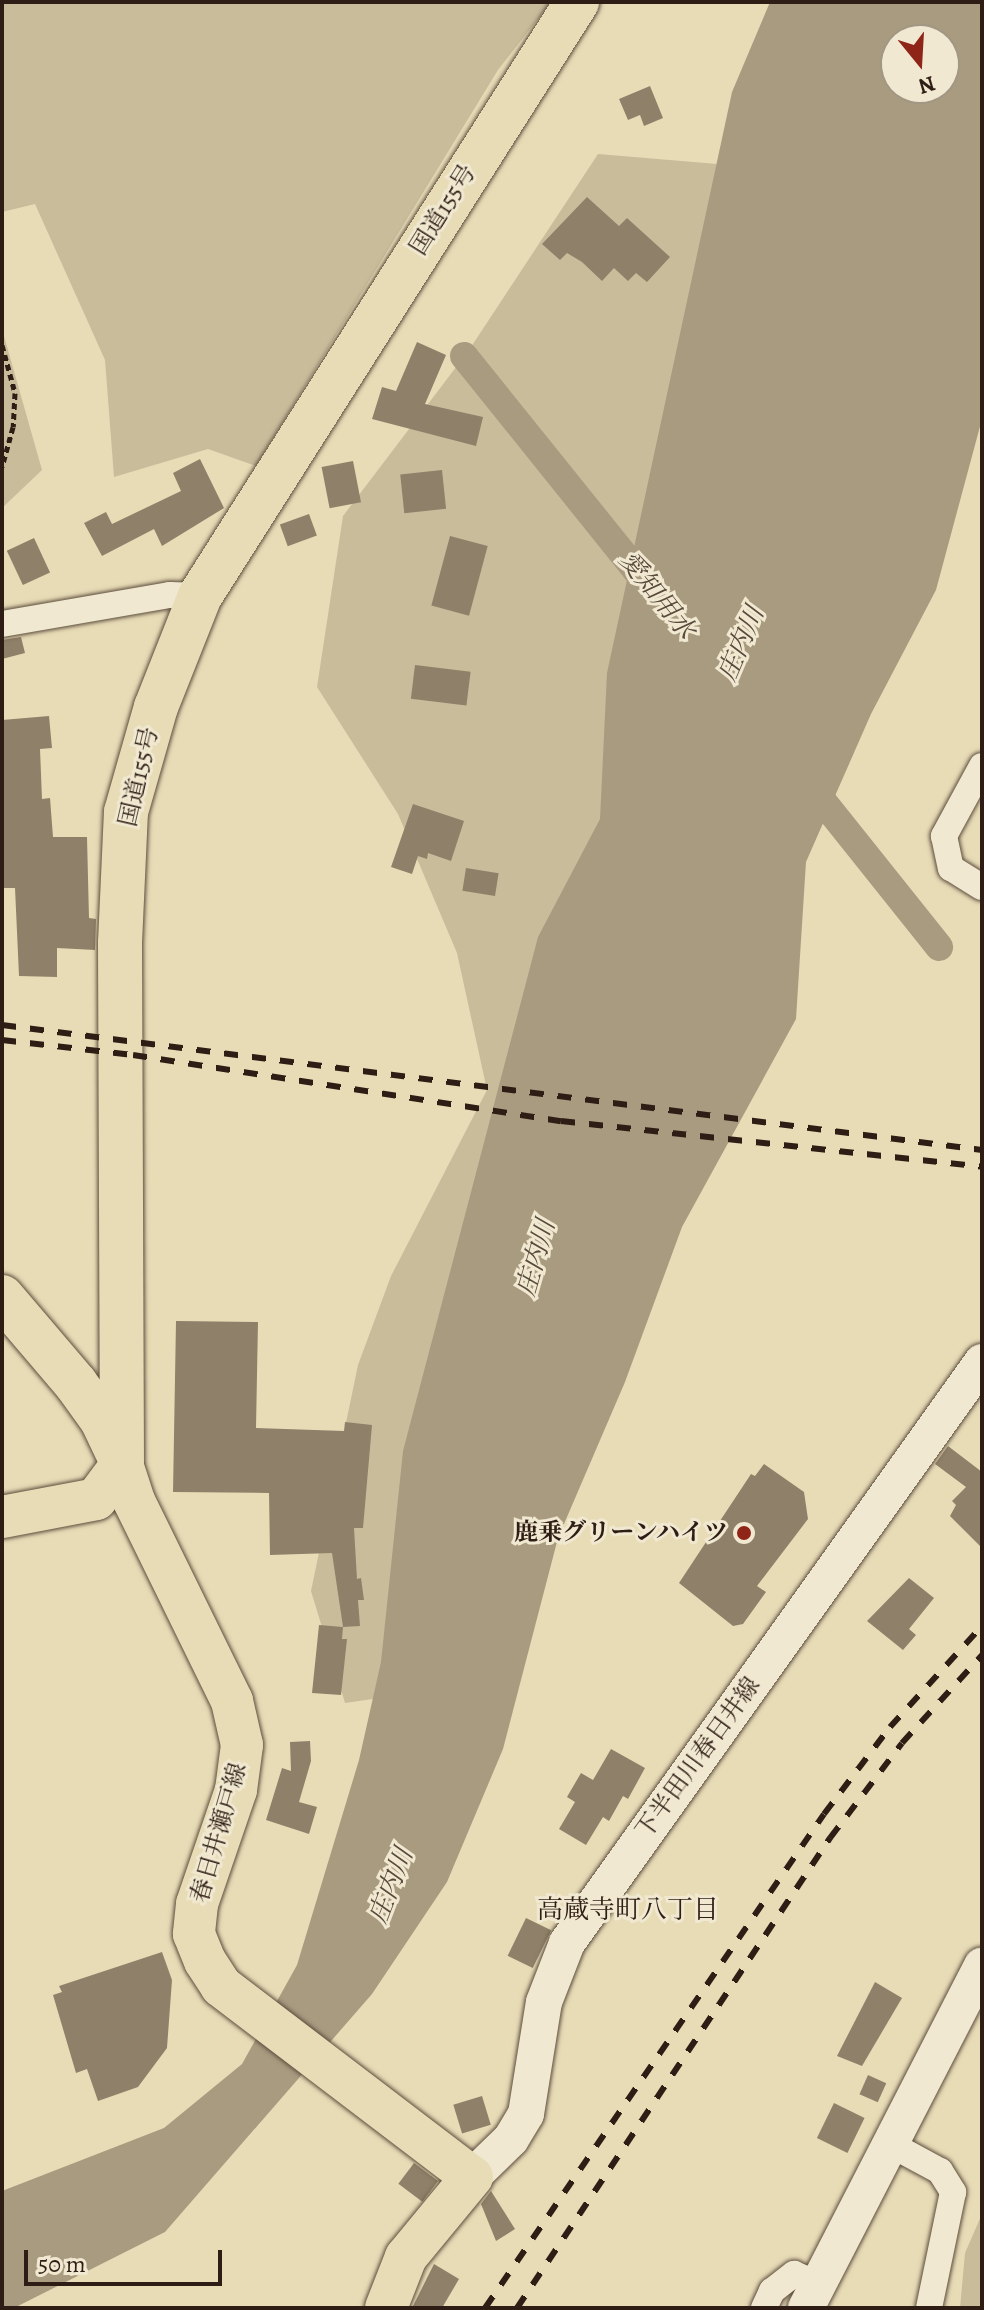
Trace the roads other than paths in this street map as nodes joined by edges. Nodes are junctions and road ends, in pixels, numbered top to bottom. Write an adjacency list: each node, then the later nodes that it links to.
1 (577, 2): 2 (highway, 国道155号)
2 (200, 596): 3 (street); 8 (highway, 国道155号)
3 (2, 624)
4 (982, 766): 5 (street)
5 (982, 887)
6 (2, 1297): 8 (highway)
7 (982, 1362): 12 (main road, 下半田川春日井線)
8 (122, 1464): 9 (main road); 12 (main road, 春日井瀬戸線)
9 (2, 1517)
10 (982, 1966): 11 (main road)
11 (890, 2144): 13 (main road); 16 (street)
12 (472, 2177): 14 (main road)
13 (812, 2296): 15 (street)
14 (386, 2308)
15 (764, 2308)
16 (929, 2308)

